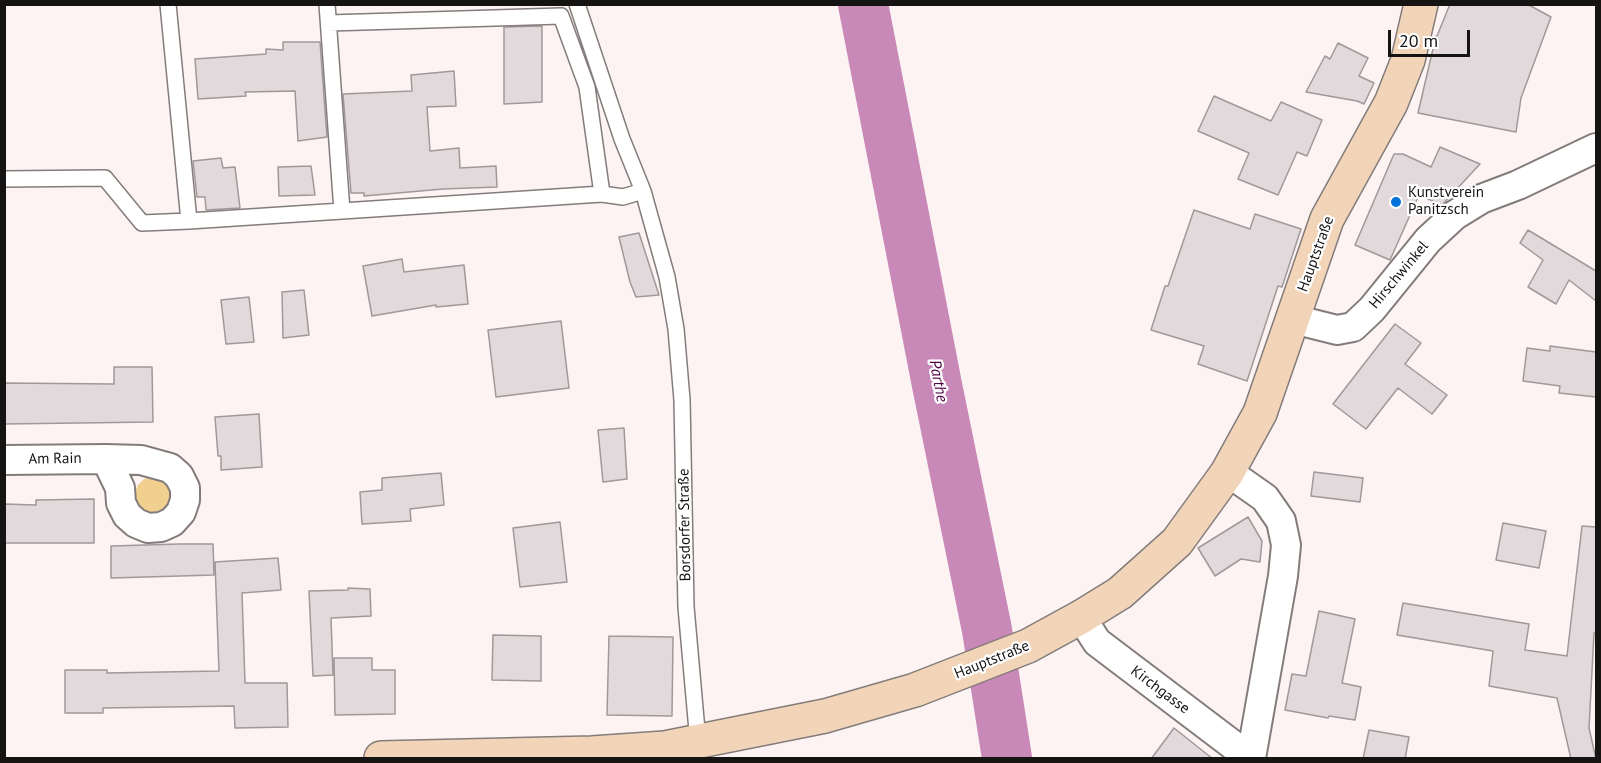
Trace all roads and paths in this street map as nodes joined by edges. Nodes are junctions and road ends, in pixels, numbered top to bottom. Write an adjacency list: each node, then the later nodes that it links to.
1 (168, 4): 11 (lane)
2 (327, 4): 5 (lane)
3 (577, 4): 8 (lane, Borsdorfer Straße)
4 (1421, 4): 12 (street, Hauptstraße)
5 (329, 23): 9 (lane); 10 (lane)
6 (1596, 148): 12 (street, Hirschwinkel)
7 (4, 179): 11 (lane)
8 (643, 191): 9 (lane); 17 (lane, Borsdorfer Straße)
9 (602, 194): 10 (lane)
10 (342, 211): 11 (lane)
11 (189, 221)
12 (1293, 320): 15 (street, Hauptstraße)
13 (106, 459): 14 (street, Am Rain)
14 (4, 460)
15 (1227, 473): 16 (street, Hauptstraße); 21 (street)
16 (1081, 617): 17 (street, Hauptstraße); 20 (street, Kirchgasse)
17 (698, 742): 18 (street)
18 (665, 754): 19 (street)
19 (381, 759)
20 (1245, 759)
21 (1251, 759)

